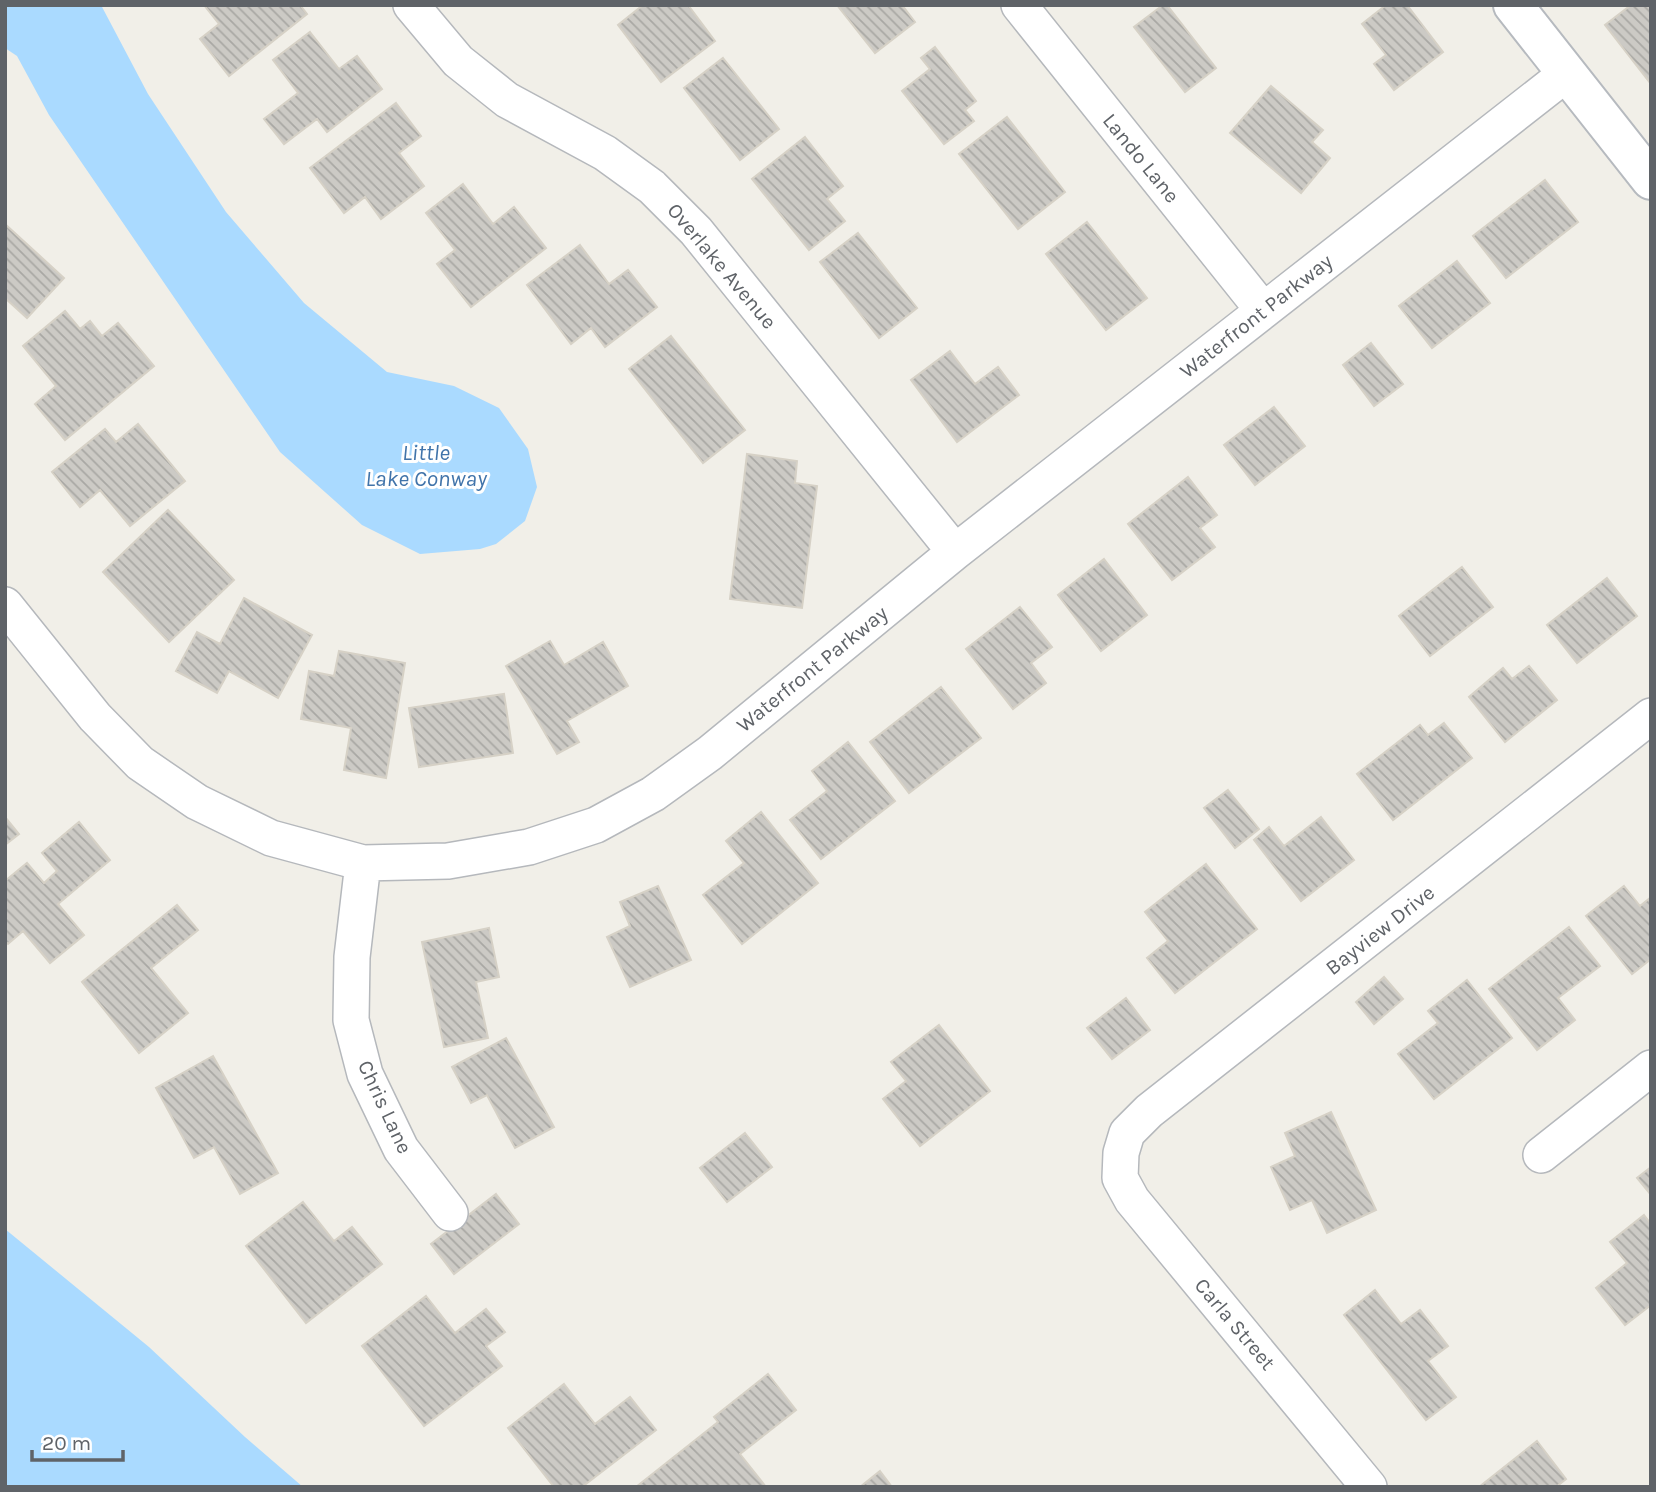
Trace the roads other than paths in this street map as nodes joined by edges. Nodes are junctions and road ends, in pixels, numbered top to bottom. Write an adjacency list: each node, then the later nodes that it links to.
1 (411, 5): 7 (street, Overlake Avenue)
2 (1019, 5): 6 (street, Lando Lane)
3 (1513, 5): 4 (street)
4 (1566, 74): 5 (street); 6 (street, Waterfront Parkway)
5 (1651, 180)
6 (1264, 310): 7 (street, Waterfront Parkway)
7 (955, 552): 10 (street, Waterfront Parkway)
8 (5, 606): 10 (street, Waterfront Parkway)
9 (1651, 716): 12 (street, Bayview Drive)
10 (363, 863): 14 (street, Chris Lane)
11 (1651, 1068): 13 (street)
12 (1121, 1153): 15 (street, Carla Street)
13 (1541, 1155)
14 (450, 1213)
15 (1369, 1487)

